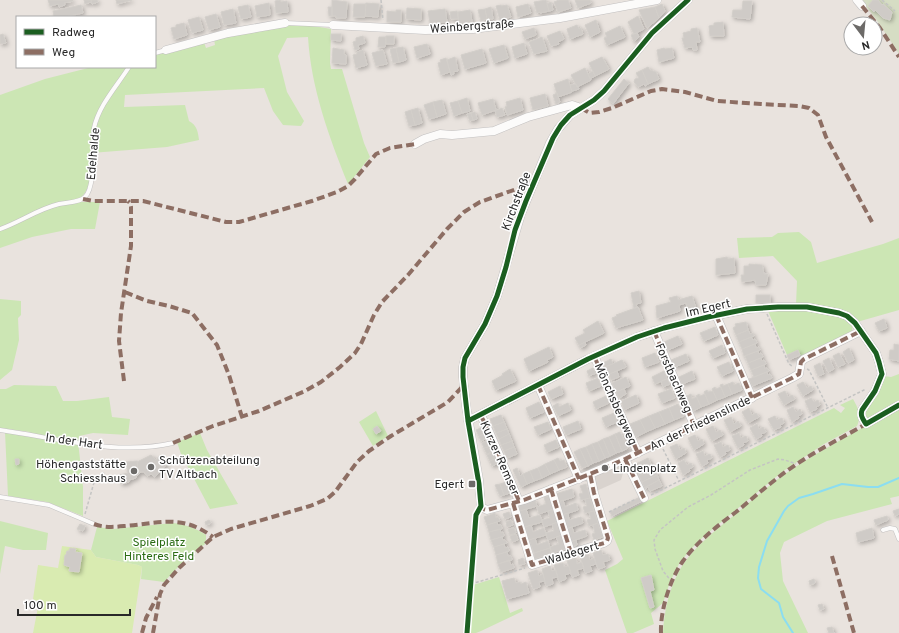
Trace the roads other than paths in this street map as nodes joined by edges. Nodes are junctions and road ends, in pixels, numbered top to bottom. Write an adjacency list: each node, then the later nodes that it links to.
1 (657, 0): 4 (street, Weinbergstraße)
2 (688, 0): 8 (street, Kirchstraße)
3 (285, 23): 4 (lane, Weinbergstraße); 5 (street)
4 (333, 25)
5 (166, 50): 6 (lane)
6 (156, 53)
7 (128, 68): 10 (lane, Edelhalde)
8 (581, 108): 9 (street); 19 (street, Kirchstraße)
9 (415, 144)
10 (0, 229)
11 (716, 315): 12 (street, Im Egert); 13 (street, Im Egert); 16 (street)
12 (861, 331): 16 (street, An der Friedenslinde); 17 (street, Im Egert)
13 (654, 332): 14 (street, Im Egert); 20 (street, Forstbachweg)
14 (594, 356): 15 (street, Im Egert); 23 (street, Mönchsbergweg)
15 (538, 385): 18 (street, Im Egert); 26 (street)
16 (752, 398): 20 (street, An der Friedenslinde)
17 (899, 405)
18 (481, 416): 19 (street, Im Egert); 30 (street, Kurzer Remser)
19 (468, 421): 31 (street, Kirchstraße)
20 (694, 425): 23 (street, An der Friedenslinde)
21 (0, 430): 22 (lane, In der Hart)
22 (173, 443)
23 (638, 453): 24 (street, An der Friedenslinde)
24 (625, 459): 25 (street, An der Friedenslinde); 29 (street)
25 (590, 474): 26 (street, An der Friedenslinde); 35 (street, Waldegert)
26 (579, 478): 27 (street, An der Friedenslinde)
27 (550, 489): 30 (street, An der Friedenslinde); 35 (street)
28 (0, 497): 32 (lane)
29 (643, 497)
30 (516, 502): 31 (street, An der Friedenslinde); 35 (street, Waldegert)
31 (481, 506)
32 (94, 524)
33 (883, 530): 34 (lane)
34 (899, 539)
35 (571, 553)

